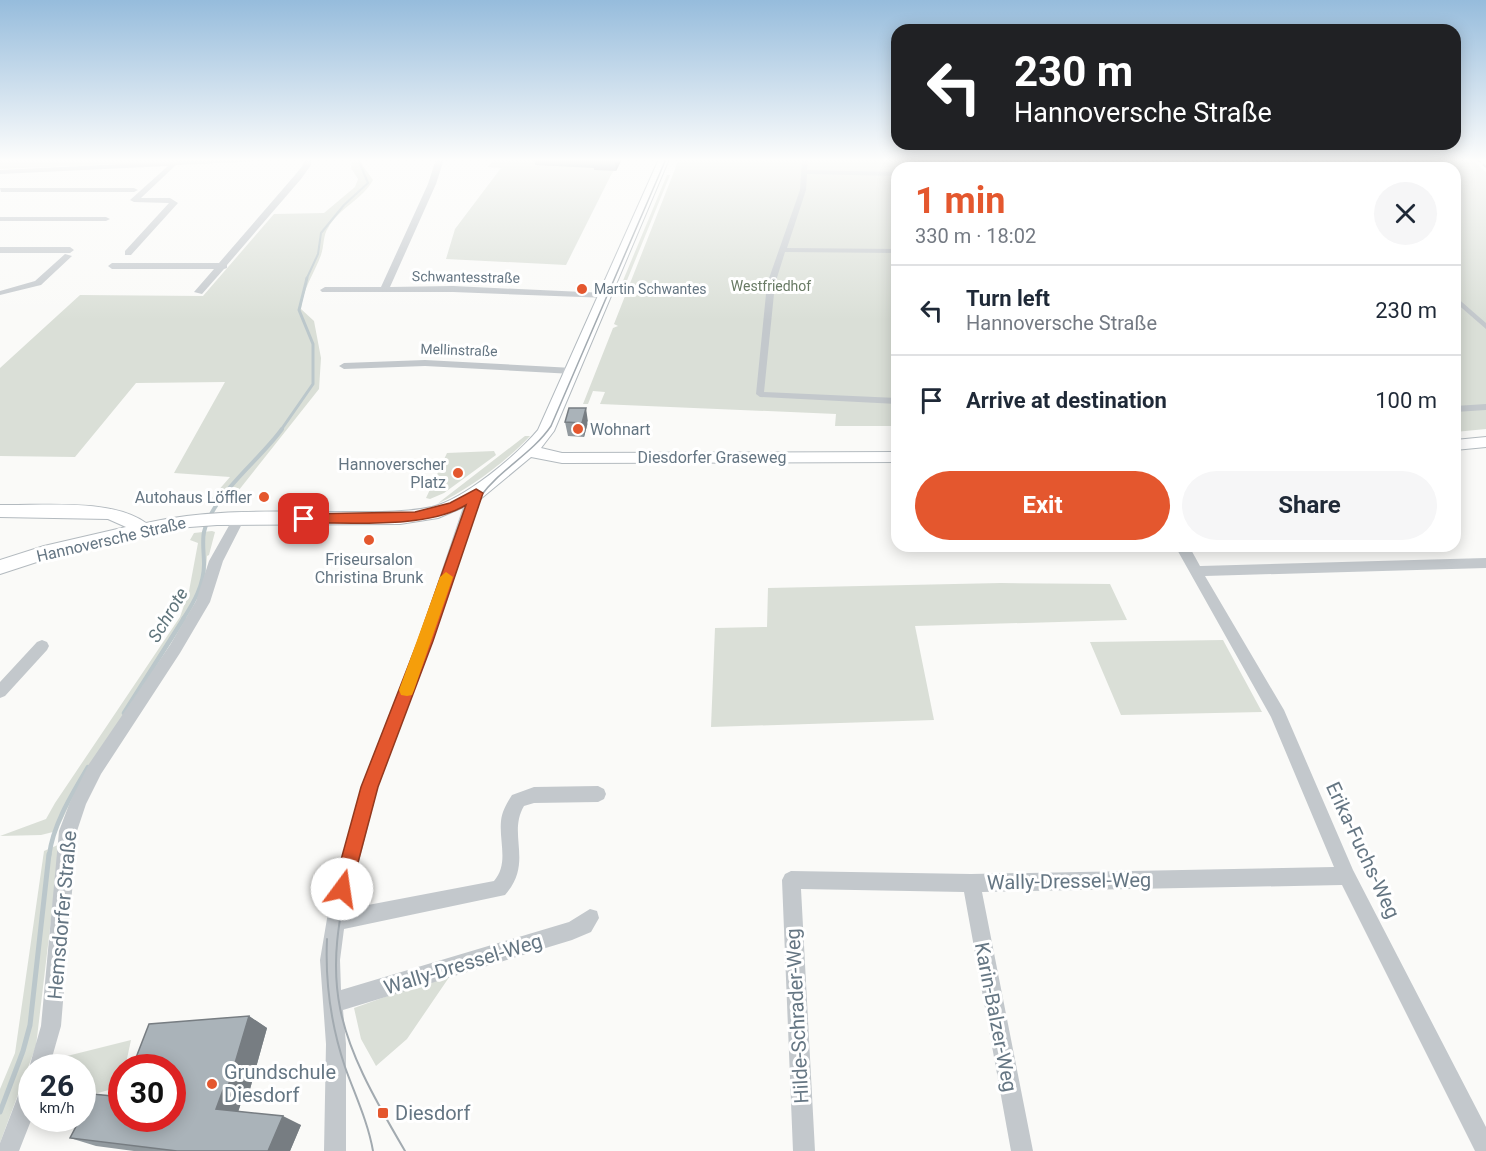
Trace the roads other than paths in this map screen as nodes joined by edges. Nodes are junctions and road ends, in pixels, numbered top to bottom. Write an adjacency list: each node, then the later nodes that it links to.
1 (165, 213): 11 (street)
2 (268, 213): 13 (street)
3 (419, 213): 15 (street)
4 (641, 213): 18 (main road, Hannoversche Straße)
5 (796, 213): 9 (street)
6 (0, 219): 7 (street)
7 (106, 219)
8 (0, 250): 17 (street)
9 (784, 250): 10 (street); 23 (street)
10 (891, 251)
11 (128, 253)
12 (112, 266): 13 (street)
13 (224, 266): 16 (street)
14 (325, 290): 15 (street, Schwantesstraße)
15 (384, 290): 18 (street, Schwantesstraße)
16 (200, 292)
17 (1, 295)
18 (606, 296): 22 (main road, Hannoversche Straße)
19 (1461, 304): 20 (street)
20 (1486, 327)
21 (344, 366): 22 (street, Mellinstraße)
22 (573, 370): 28 (main road, Hannoversche Straße)
23 (891, 401)
24 (1486, 408): 25 (street)
25 (1461, 409)
26 (1486, 442): 27 (main road)
27 (1461, 444)
28 (528, 451): 29 (main road, Diesdorfer Graseweg); 30 (main road, Hannoversche Straße)
29 (891, 457)
30 (476, 493): 32 (main road, Hannoversche Straße); 45 (street)
31 (0, 511): 33 (main road)
32 (239, 518): 33 (main road, Hannoversche Straße); 47 (street, Hemsdorfer Straße)
33 (140, 528): 36 (main road, Hannoversche Straße)
34 (1185, 552): 37 (street, Erika-Fuchs-Weg)
35 (1486, 563): 37 (street)
36 (0, 567)
37 (1196, 571): 41 (street, Erika-Fuchs-Weg)
38 (42, 646): 39 (street)
39 (0, 692)
40 (598, 794): 45 (street)
41 (1347, 876): 43 (street, Wally-Dressel-Weg); 49 (street, Erika-Fuchs-Weg)
42 (791, 880): 43 (street, Wally-Dressel-Weg); 52 (street, Hilde-Schrader-Weg)
43 (971, 883): 53 (street, Karin-Balzer-Weg)
44 (590, 918): 46 (street, Wally-Dressel-Weg)
45 (335, 921): 46 (street)
46 (332, 1004): 51 (street)
47 (43, 1054)
48 (18, 1125): 50 (street)
49 (1486, 1150)
50 (8, 1151)
51 (335, 1151)
52 (804, 1151)
53 (1022, 1151)

